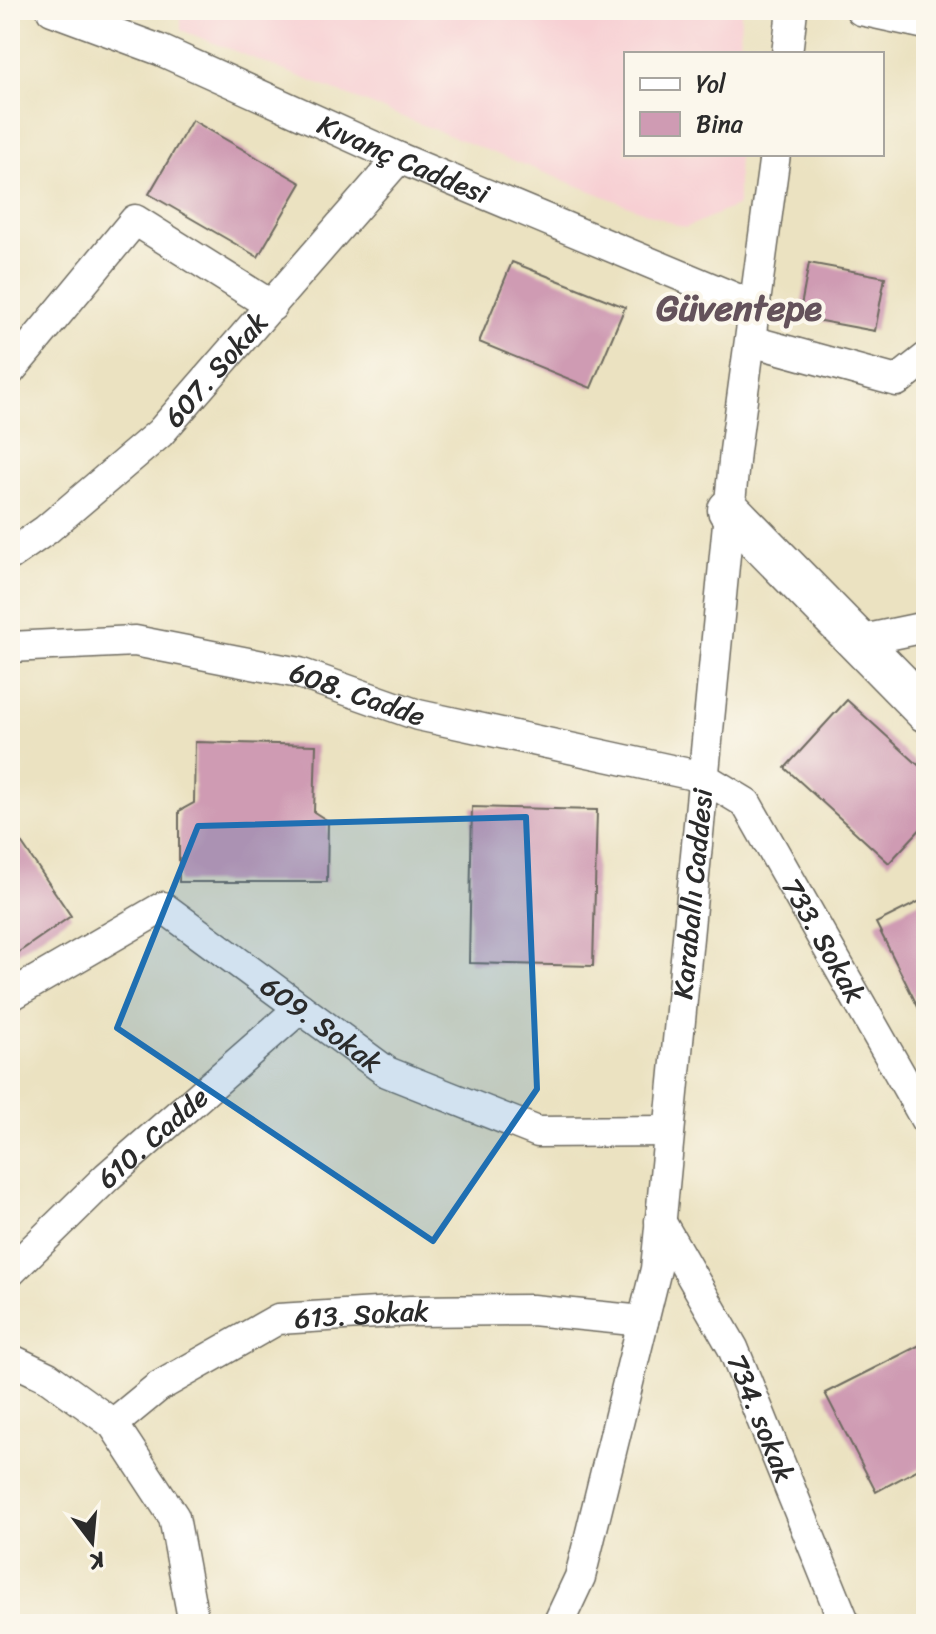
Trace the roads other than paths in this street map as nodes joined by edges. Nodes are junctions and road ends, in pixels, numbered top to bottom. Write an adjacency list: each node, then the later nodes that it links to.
1 (52, 10): 7 (street, Kıvanç Caddesi)
2 (792, 10): 5 (street)
3 (861, 10): 4 (street)
4 (926, 24)
5 (787, 52)
6 (775, 156): 9 (street, Karaballı Caddesi)
7 (399, 158): 8 (street, 607. Sokak); 9 (street, Kıvanç Caddesi)
8 (272, 306): 12 (street); 14 (street, 607. Sokak)
9 (756, 307): 10 (street, Karaballı Caddesi)
10 (751, 341): 11 (street); 13 (street, Karaballı Caddesi)
11 (926, 358)
12 (10, 371)
13 (729, 510): 16 (street); 19 (street, Karaballı Caddesi)
14 (10, 555)
15 (926, 627): 16 (street)
16 (858, 641): 18 (street)
17 (10, 647): 19 (street, 608. Cadde)
18 (926, 711)
19 (703, 777): 22 (street, 733. Sokak); 23 (street, Karaballı Caddesi)
20 (10, 996): 21 (street, 609. Sokak)
21 (300, 1008): 23 (street, 609. Sokak); 25 (street, 610. Cadde)
22 (926, 1120)
23 (669, 1131): 24 (street, Karaballı Caddesi)
24 (660, 1221): 26 (street, Karaballı Caddesi); 31 (street, 734. sokak)
25 (10, 1272)
26 (643, 1321): 28 (street, 613. Sokak); 30 (street, Karaballı Caddesi)
27 (10, 1359): 28 (street)
28 (113, 1424): 29 (street)
29 (194, 1624)
30 (558, 1624)
31 (845, 1624)

